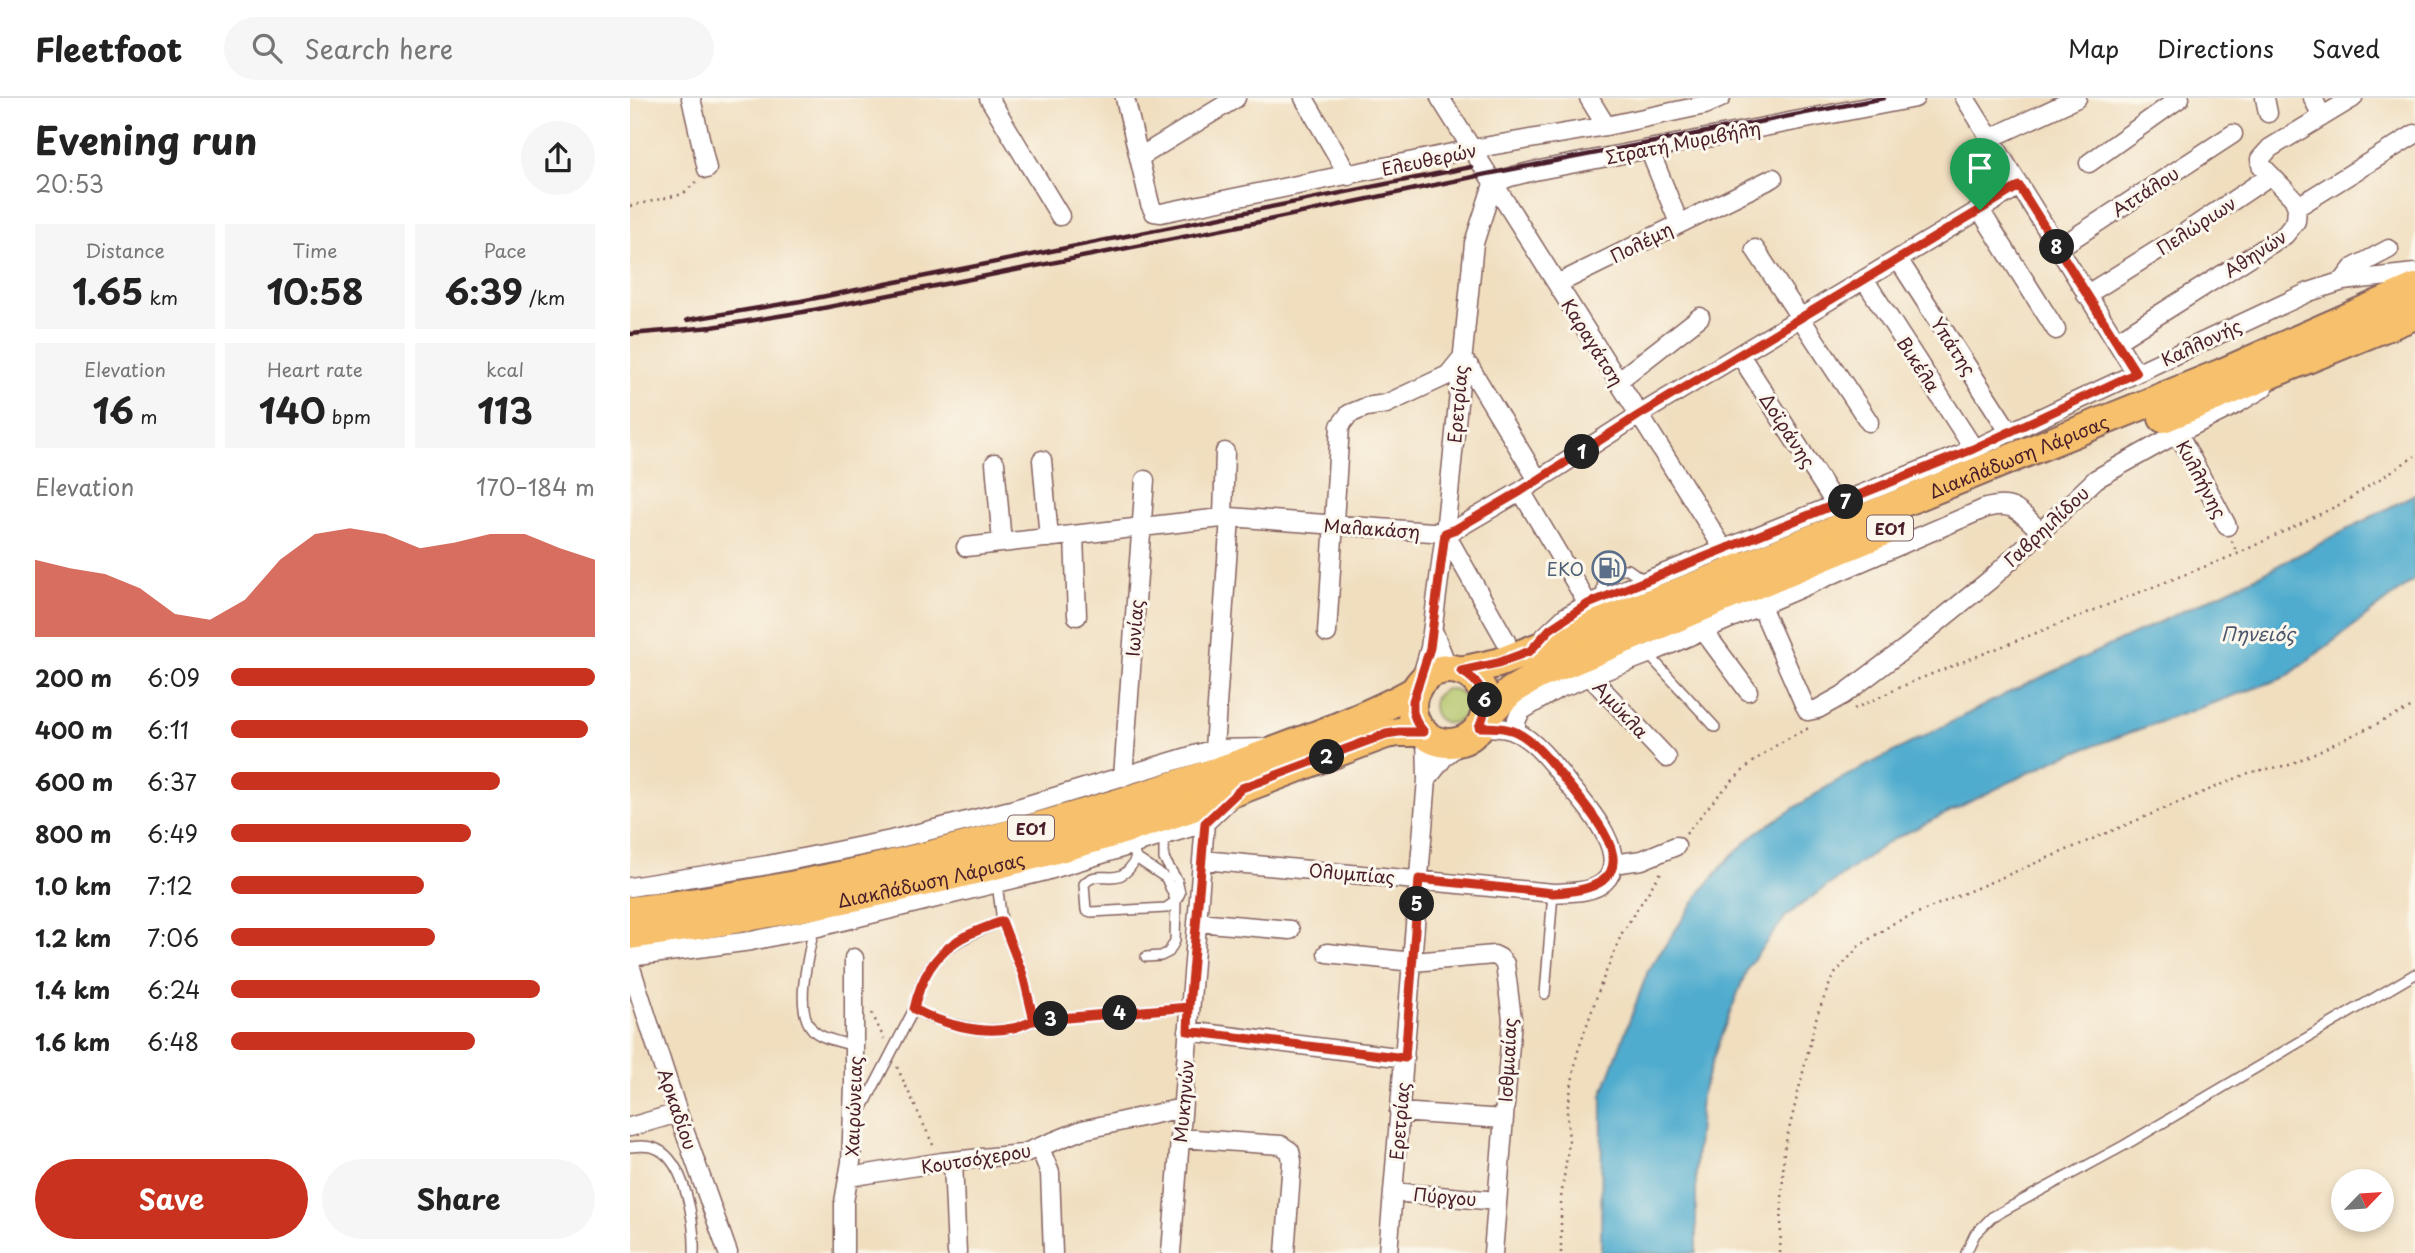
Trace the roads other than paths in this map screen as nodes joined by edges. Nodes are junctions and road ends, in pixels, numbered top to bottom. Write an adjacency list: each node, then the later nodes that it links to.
1 (691, 98): 24 (street)
2 (989, 98): 32 (street)
3 (1125, 98): 22 (street)
4 (1236, 98): 22 (street)
5 (1304, 98): 26 (street)
6 (1440, 98): 20 (street, Καραγάτση)
7 (1589, 98): 16 (street)
8 (1916, 98): 21 (street, Στρατή Μυριβήλη)
9 (1965, 98): 19 (street)
10 (2077, 98): 19 (street)
11 (2180, 98): 23 (street)
12 (2313, 98): 15 (street)
13 (2353, 98): 15 (street)
14 (1709, 100): 16 (street, Ελευθερών)
15 (2322, 117): 25 (street)
16 (1606, 126): 20 (street, Ελευθερών)
17 (2233, 134): 35 (street, Αττάλου)
18 (2415, 134): 30 (street, Αθηνών)
19 (1991, 138): 29 (street)
20 (1472, 149): 26 (street, Ελευθερών); 28 (street, Καραγάτση)
21 (1649, 149): 28 (street, Στρατή Μυριβήλη); 33 (street)
22 (1140, 157): 26 (street, Ελευθερών)
23 (2090, 163)
24 (707, 169)
25 (2271, 175): 30 (street); 43 (street, Πελώριων)
26 (1349, 176)
27 (1773, 178): 33 (street, Πολέμη)
28 (1493, 184): 41 (street, Καραγάτση); 50 (street, Ερετρίας)
29 (2019, 186): 31 (street, Μαλακάση); 35 (street)
30 (2297, 207): 48 (street, Αθηνών)
31 (1980, 210): 37 (street, Μαλακάση); 47 (street)
32 (1060, 216)
33 (1679, 223): 41 (street, Πολέμη)
34 (1755, 249): 46 (street)
35 (2057, 249): 43 (street)
36 (2389, 249): 40 (street, Καλλoνής)
37 (1898, 259): 39 (street, Μαλακάση); 56 (street, Υπάτης)
38 (2415, 273): 40 (street, Καλλoνής)
39 (1864, 279): 46 (street, Μαλακάση); 58 (street, Βικέλα)
40 (2343, 281): 52 (street, Καλλoνής)
41 (1557, 284): 53 (street, Καραγάτση)
42 (2415, 288): 78 (main road, Διακλάδωση Λάρισας / ΕΟ1)
43 (2086, 295): 48 (street)
44 (2415, 315): 51 (main road, Διακλάδωση Λάρισας / ΕΟ1)
45 (1700, 317): 53 (street)
46 (1801, 318): 49 (street, Μαλακάση); 55 (street)
47 (2056, 330)
48 (2117, 341): 52 (street)
49 (1740, 355): 54 (street, Μαλακάση); 65 (street, Δοϊράνης)
50 (1461, 359): 63 (street); 67 (street); 72 (street, Ερετρίας)
51 (2308, 360): 57 (street, Γαβρηιλίδου); 71 (main road, Διακλάδωση Λάρισας / ΕΟ1)
52 (2136, 373): 56 (street, Καλλoνής)
53 (1618, 381): 54 (street, Καραγάτση)
54 (1639, 415): 63 (street, Μαλακάση); 77 (street, Καραγάτση)
55 (1869, 422)
56 (2010, 433): 58 (street, Καλλoνής)
57 (2178, 433): 68 (street, Κυλλήνης); 70 (street, Γαβρηιλίδου)
58 (1973, 449): 65 (street, Καλλoνής)
59 (1225, 452): 66 (street)
60 (1042, 460): 74 (street)
61 (995, 463): 75 (street)
62 (1145, 480): 69 (street, Ιωνίας)
63 (1538, 480): 64 (street, Μαλακάση)
64 (1521, 491): 72 (street, Μαλακάση); 80 (street)
65 (1836, 505): 77 (street, Καλλoνής)
66 (1227, 517): 67 (street, Μαλακάση); 69 (street, Μαλακάση); 97 (street)
67 (1333, 525): 72 (street, Μαλακάση); 85 (street)
68 (2227, 526)
69 (1142, 527): 73 (street, Μαλακάση); 99 (street, Ιωνίας)
70 (2040, 531): 79 (street); 81 (street, Γαβρηιλίδου)
71 (1881, 532): 79 (street); 88 (main road, Διακλάδωση Λάρισας / ΕΟ1)
72 (1445, 533): 83 (street, Ερετρίας); 86 (street)
73 (1074, 536): 74 (street, Μαλακάση); 82 (street)
74 (1049, 538): 75 (street, Μαλακάση)
75 (1002, 543): 76 (street, Μαλακάση)
76 (966, 547)
77 (1725, 551): 78 (street); 80 (street, Καλλoνής)
78 (1764, 558): 86 (main road, Διακλάδωση Λάρισας / ΕΟ1)
79 (1844, 569): 81 (street)
80 (1595, 601): 86 (street, Καλλoνής)
81 (1760, 604): 84 (street)
82 (1077, 616)
83 (1433, 626): 89 (street, Ερετρίας); 90 (street, Ερετρίας)
84 (1703, 630): 87 (street); 91 (street)
85 (1327, 633)
86 (1518, 646): 89 (main road, Διακλάδωση Λάρισας / ΕΟ1)
87 (1648, 654): 88 (street); 92 (lane)
88 (1582, 667): 93 (main road, Διακλάδωση Λάρισας / ΕΟ1); 94 (street); 98 (street, Αμύκλα)
89 (1458, 670): 90 (main road, ΕΟ1); 93 (main road)
90 (1418, 687): 95 (main road); 96 (main road, Διακλάδωση Λάρισας / ΕΟ1)
91 (1748, 691)
92 (1715, 727)
93 (1477, 728): 94 (street); 95 (main road, ΕΟ1); 100 (street)
94 (1515, 732): 107 (street)
95 (1425, 733): 100 (street, Ερετρίας); 101 (main road, Διακλάδωση Λάρισας / ΕΟ1)
96 (1284, 748): 97 (street); 113 (main road, Διακλάδωση Λάρισας / ΕΟ1)
97 (1214, 749): 99 (street)
98 (1667, 758)
99 (1123, 777): 110 (street)
100 (1427, 779): 108 (street, Ερετρίας)
101 (1242, 788): 102 (street); 118 (main road, Διακλάδωση Λάρισας / ΕΟ1)
102 (1205, 823): 103 (street); 106 (street, Μυκηνών)
103 (1164, 836): 105 (street); 112 (lane)
104 (1676, 846): 107 (street)
105 (1134, 852): 109 (street); 112 (lane); 112 (lane)
106 (1203, 860): 108 (street, Ολυμπίας); 115 (street, Μυκηνών)
107 (1613, 864): 111 (street, Ολυμπίας)
108 (1419, 879): 111 (street, Ολυμπίας); 123 (street, Ερετρίας)
109 (998, 884): 114 (lane); 116 (street)
110 (630, 887)
111 (1553, 893): 126 (lane)
112 (1176, 901): 121 (lane)
113 (630, 911)
114 (1002, 921): 128 (lane); 129 (lane)
115 (1197, 922): 117 (street); 127 (street, Μυκηνών)
116 (814, 928): 120 (street); 131 (lane)
117 (1290, 930)
118 (630, 935)
119 (1327, 953): 123 (street, Ισθμιαίας)
120 (630, 957)
121 (1146, 957)
122 (855, 958): 131 (street, Χαιρώνειας)
123 (1413, 961): 132 (street, Ερετρίας); 136 (street, Ισθμιαίας)
124 (630, 965): 135 (street, Αρκαδίου)
125 (2415, 974): 155 (lane)
126 (1545, 994)
127 (1189, 1007): 129 (lane); 130 (street, Μυκηνών)
128 (914, 1009): 129 (lane); 138 (lane)
129 (1034, 1021)
130 (1188, 1031): 132 (street); 133 (street, Μυκηνών)
131 (854, 1045): 138 (street, Χαιρώνειας)
132 (1405, 1058): 134 (street, Ερετρίας)
133 (1181, 1108): 139 (street, Μυκηνών); 141 (street, Κουτσόχερου)
134 (1399, 1112): 136 (street); 144 (street, Ερετρίας)
135 (678, 1113): 137 (street); 147 (street, Αρκαδίου)
136 (1504, 1119): 145 (street, Ισθμιαίας)
137 (630, 1127)
138 (852, 1128): 143 (street, Χαιρώνειας)
139 (1180, 1138): 151 (street, Μυκηνών); 152 (street)
140 (630, 1147): 146 (lane)
141 (1040, 1148): 142 (street, Κουτσόχερου); 150 (street)
142 (953, 1163): 143 (street, Κουτσόχερου); 149 (street)
143 (849, 1177): 148 (street, Χαιρώνειας)
144 (1393, 1192): 145 (street, Πύργου); 153 (street, Ερετρίας)
145 (1497, 1201): 154 (street, Ισθμιαίας)
146 (694, 1253)
147 (728, 1253)
148 (844, 1253)
149 (957, 1253)
150 (1053, 1253)
151 (1171, 1253)
152 (1284, 1253)
153 (1388, 1253)
154 (1493, 1253)
155 (1966, 1253)

